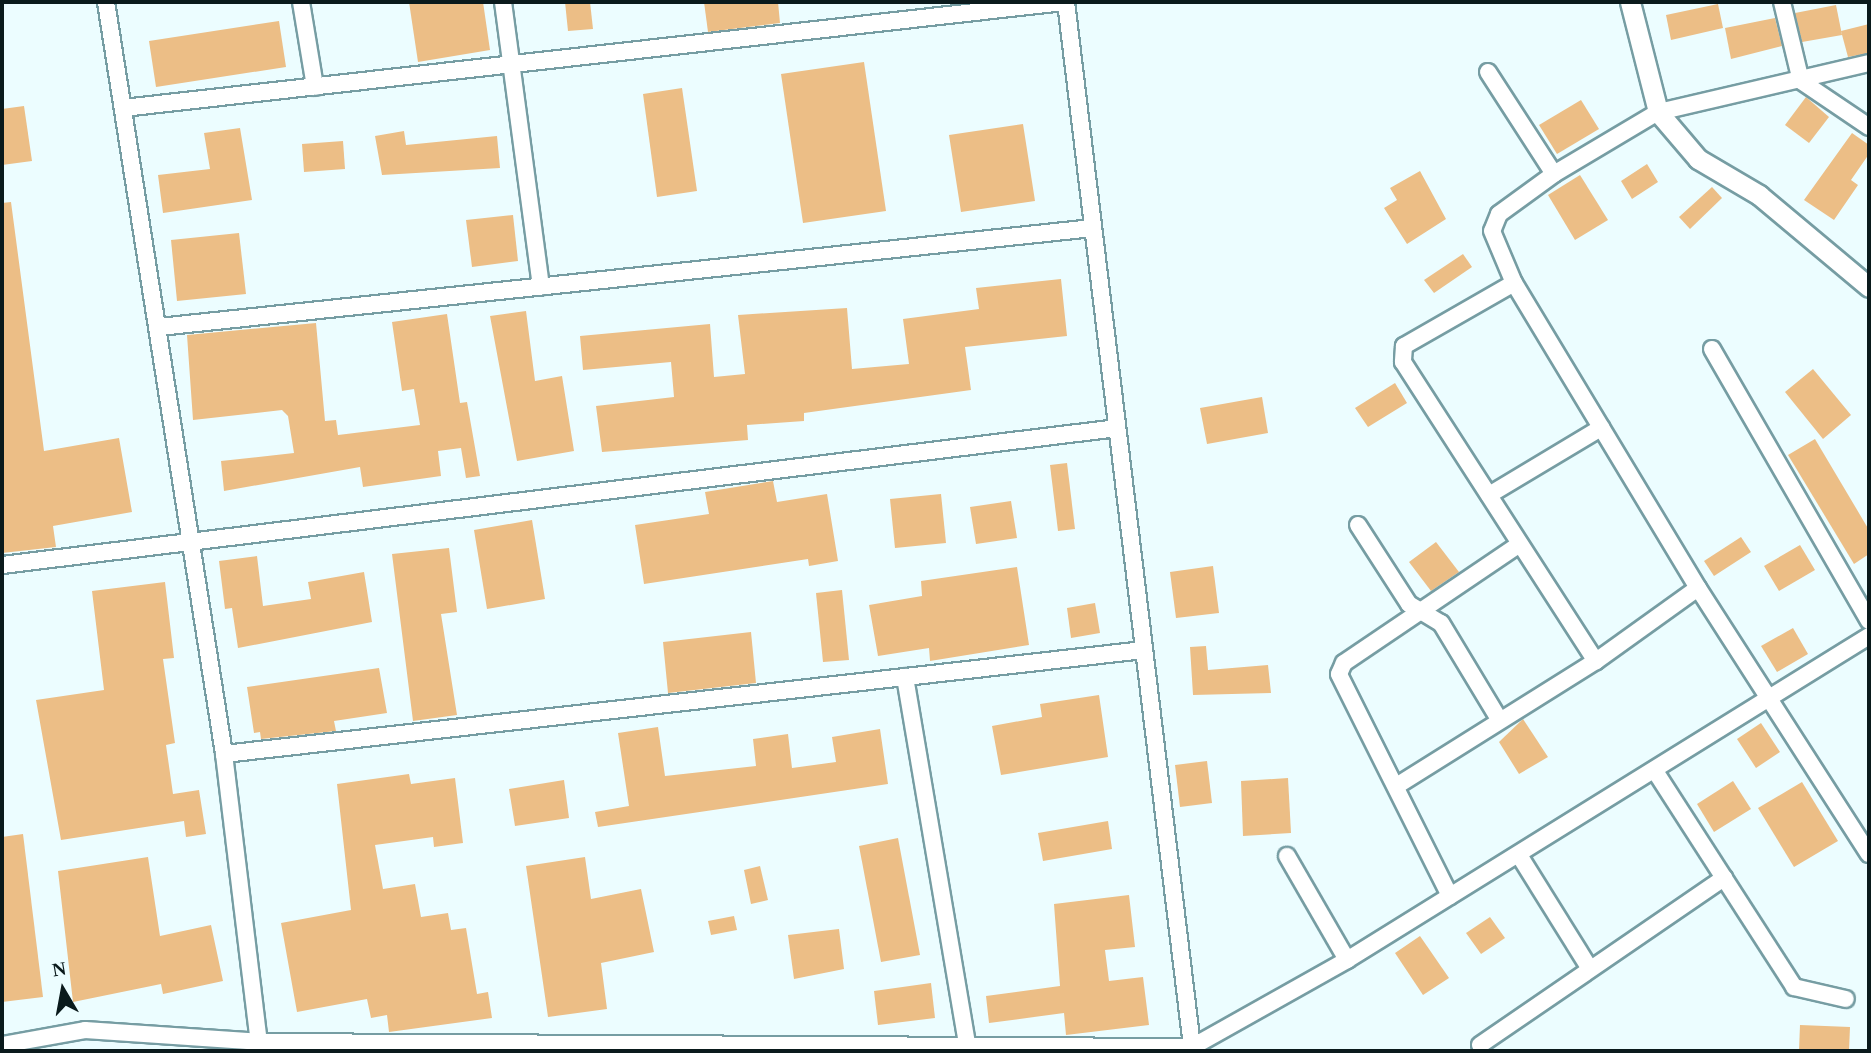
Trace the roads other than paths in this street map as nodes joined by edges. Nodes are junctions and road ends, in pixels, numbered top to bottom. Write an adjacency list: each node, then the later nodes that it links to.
1 (106, 2): 12 (street)
2 (301, 2): 11 (street)
3 (503, 2): 8 (street)
4 (1065, 2): 8 (street); 16 (street)
5 (1630, 2): 13 (street)
6 (1782, 2): 10 (street)
7 (1869, 63): 10 (street)
8 (511, 65): 11 (street); 18 (street)
9 (1488, 72): 15 (street)
10 (1801, 81): 13 (street); 14 (street)
11 (315, 87): 12 (street)
12 (122, 108): 20 (street)
13 (1658, 113): 15 (street); 19 (street)
14 (1869, 127)
15 (1554, 174): 17 (street)
16 (1093, 228): 18 (street); 22 (street)
17 (1514, 283): 23 (street); 24 (street)
18 (541, 286): 20 (street)
19 (1869, 287)
20 (159, 327): 26 (street)
21 (1712, 349): 31 (street)
22 (1117, 428): 26 (street); 33 (street)
23 (1601, 428): 24 (street); 29 (street)
24 (1489, 495): 27 (street)
25 (1358, 525): 30 (street)
26 (192, 542): 28 (street); 38 (street)
27 (1520, 544): 30 (street); 34 (street)
28 (2, 565)
29 (1698, 588): 34 (street); 36 (street)
30 (1416, 611): 37 (street); 40 (street)
31 (1869, 621)
32 (1869, 636): 36 (street)
33 (1144, 650): 35 (street); 53 (street)
34 (1596, 661): 37 (street)
35 (905, 677): 38 (street); 50 (street)
36 (1772, 699): 39 (street); 41 (street)
37 (1499, 719): 40 (street)
38 (224, 754): 49 (street)
39 (1655, 771): 42 (street); 44 (street)
40 (1398, 785): 45 (street)
41 (1869, 854)
42 (1519, 855): 45 (street); 47 (street)
43 (1287, 856): 46 (street)
44 (1724, 878): 47 (street); 48 (street)
45 (1450, 896): 46 (street)
46 (1347, 960): 53 (street)
47 (1590, 970): 52 (street)
48 (1846, 999)
49 (259, 1042): 50 (street); 51 (street)
50 (967, 1044): 53 (street)
51 (2, 1045)
52 (1480, 1045)
53 (1192, 1047)

